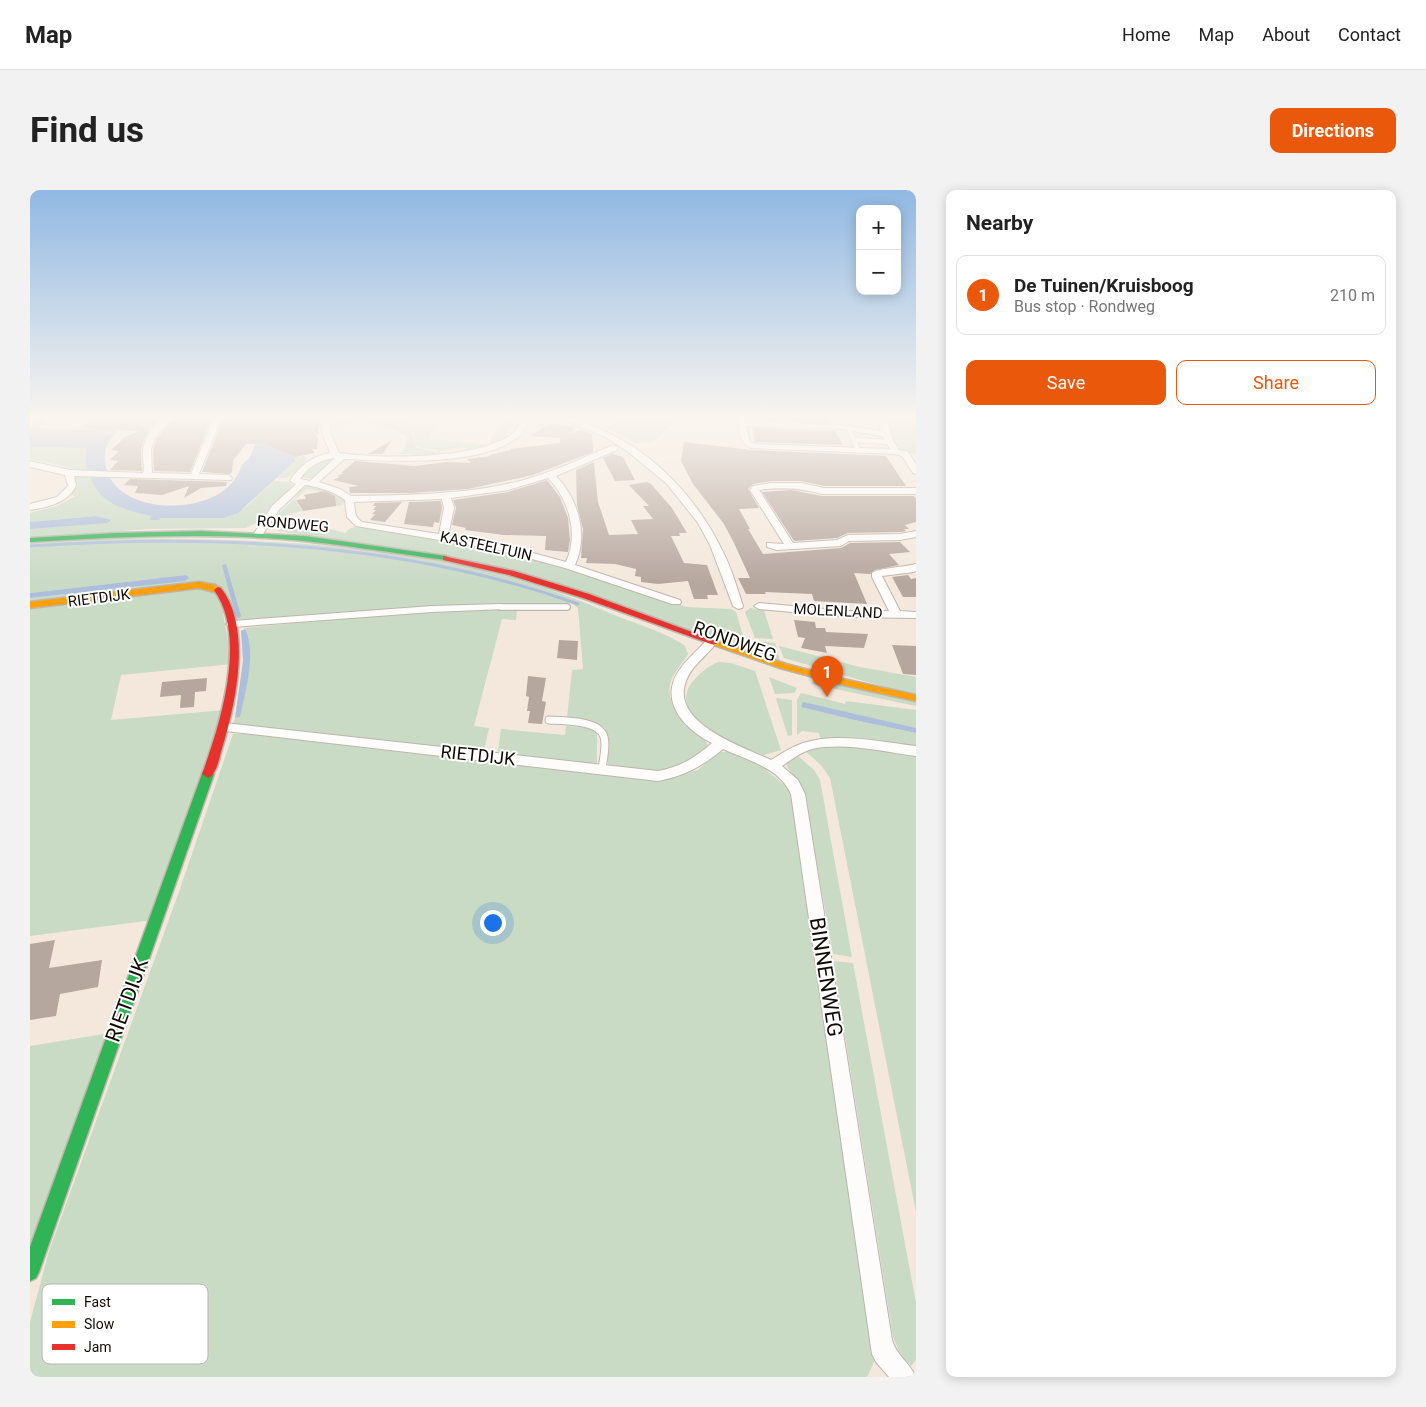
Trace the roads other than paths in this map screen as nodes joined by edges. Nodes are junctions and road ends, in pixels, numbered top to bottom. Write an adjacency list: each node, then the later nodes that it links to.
1 (149, 472): 9 (street)
2 (196, 472): 10 (street)
3 (306, 472): 12 (street)
4 (315, 472): 12 (street)
5 (556, 472): 8 (street)
6 (657, 472): 27 (street)
7 (70, 473): 9 (street); 16 (street)
8 (550, 475): 14 (street); 23 (street)
9 (146, 476): 10 (street)
10 (194, 477): 11 (street)
11 (228, 478)
12 (303, 482): 15 (street); 17 (street)
13 (907, 491): 22 (street)
14 (446, 496): 15 (street); 18 (street)
15 (349, 499): 18 (street, KASTEELTUIN)
16 (30, 507)
17 (258, 535): 20 (main road, RONDWEG); 34 (main road, RONDWEG)
18 (443, 536): 23 (street, KASTEELTUIN)
19 (914, 538): 22 (street)
20 (30, 540)
21 (770, 545): 22 (street)
22 (790, 546)
23 (569, 566): 25 (street, KASTEELTUIN)
24 (916, 567): 31 (street)
25 (676, 602)
26 (30, 605): 33 (main road, RIETDIJK)
27 (738, 606)
28 (759, 606): 31 (street, MOLENLAND)
29 (501, 607): 30 (lane); 33 (street)
30 (567, 607)
31 (896, 614): 32 (street, MOLENLAND)
32 (916, 614)
33 (232, 624): 38 (main road, RIETDIJK)
34 (708, 646): 35 (main road, RONDWEG); 36 (main road, RONDWEG); 39 (street, BINNENWEG)
35 (916, 698)
36 (916, 708)
37 (549, 720): 42 (lane)
38 (225, 728): 42 (street, RIETDIJK); 43 (main road, RIETDIJK)
39 (722, 743): 41 (street, BINNENWEG); 42 (street, RIETDIJK)
40 (916, 751): 41 (street)
41 (771, 766): 44 (street, BINNENWEG)
42 (602, 769)
43 (30, 1272)
44 (904, 1377)

